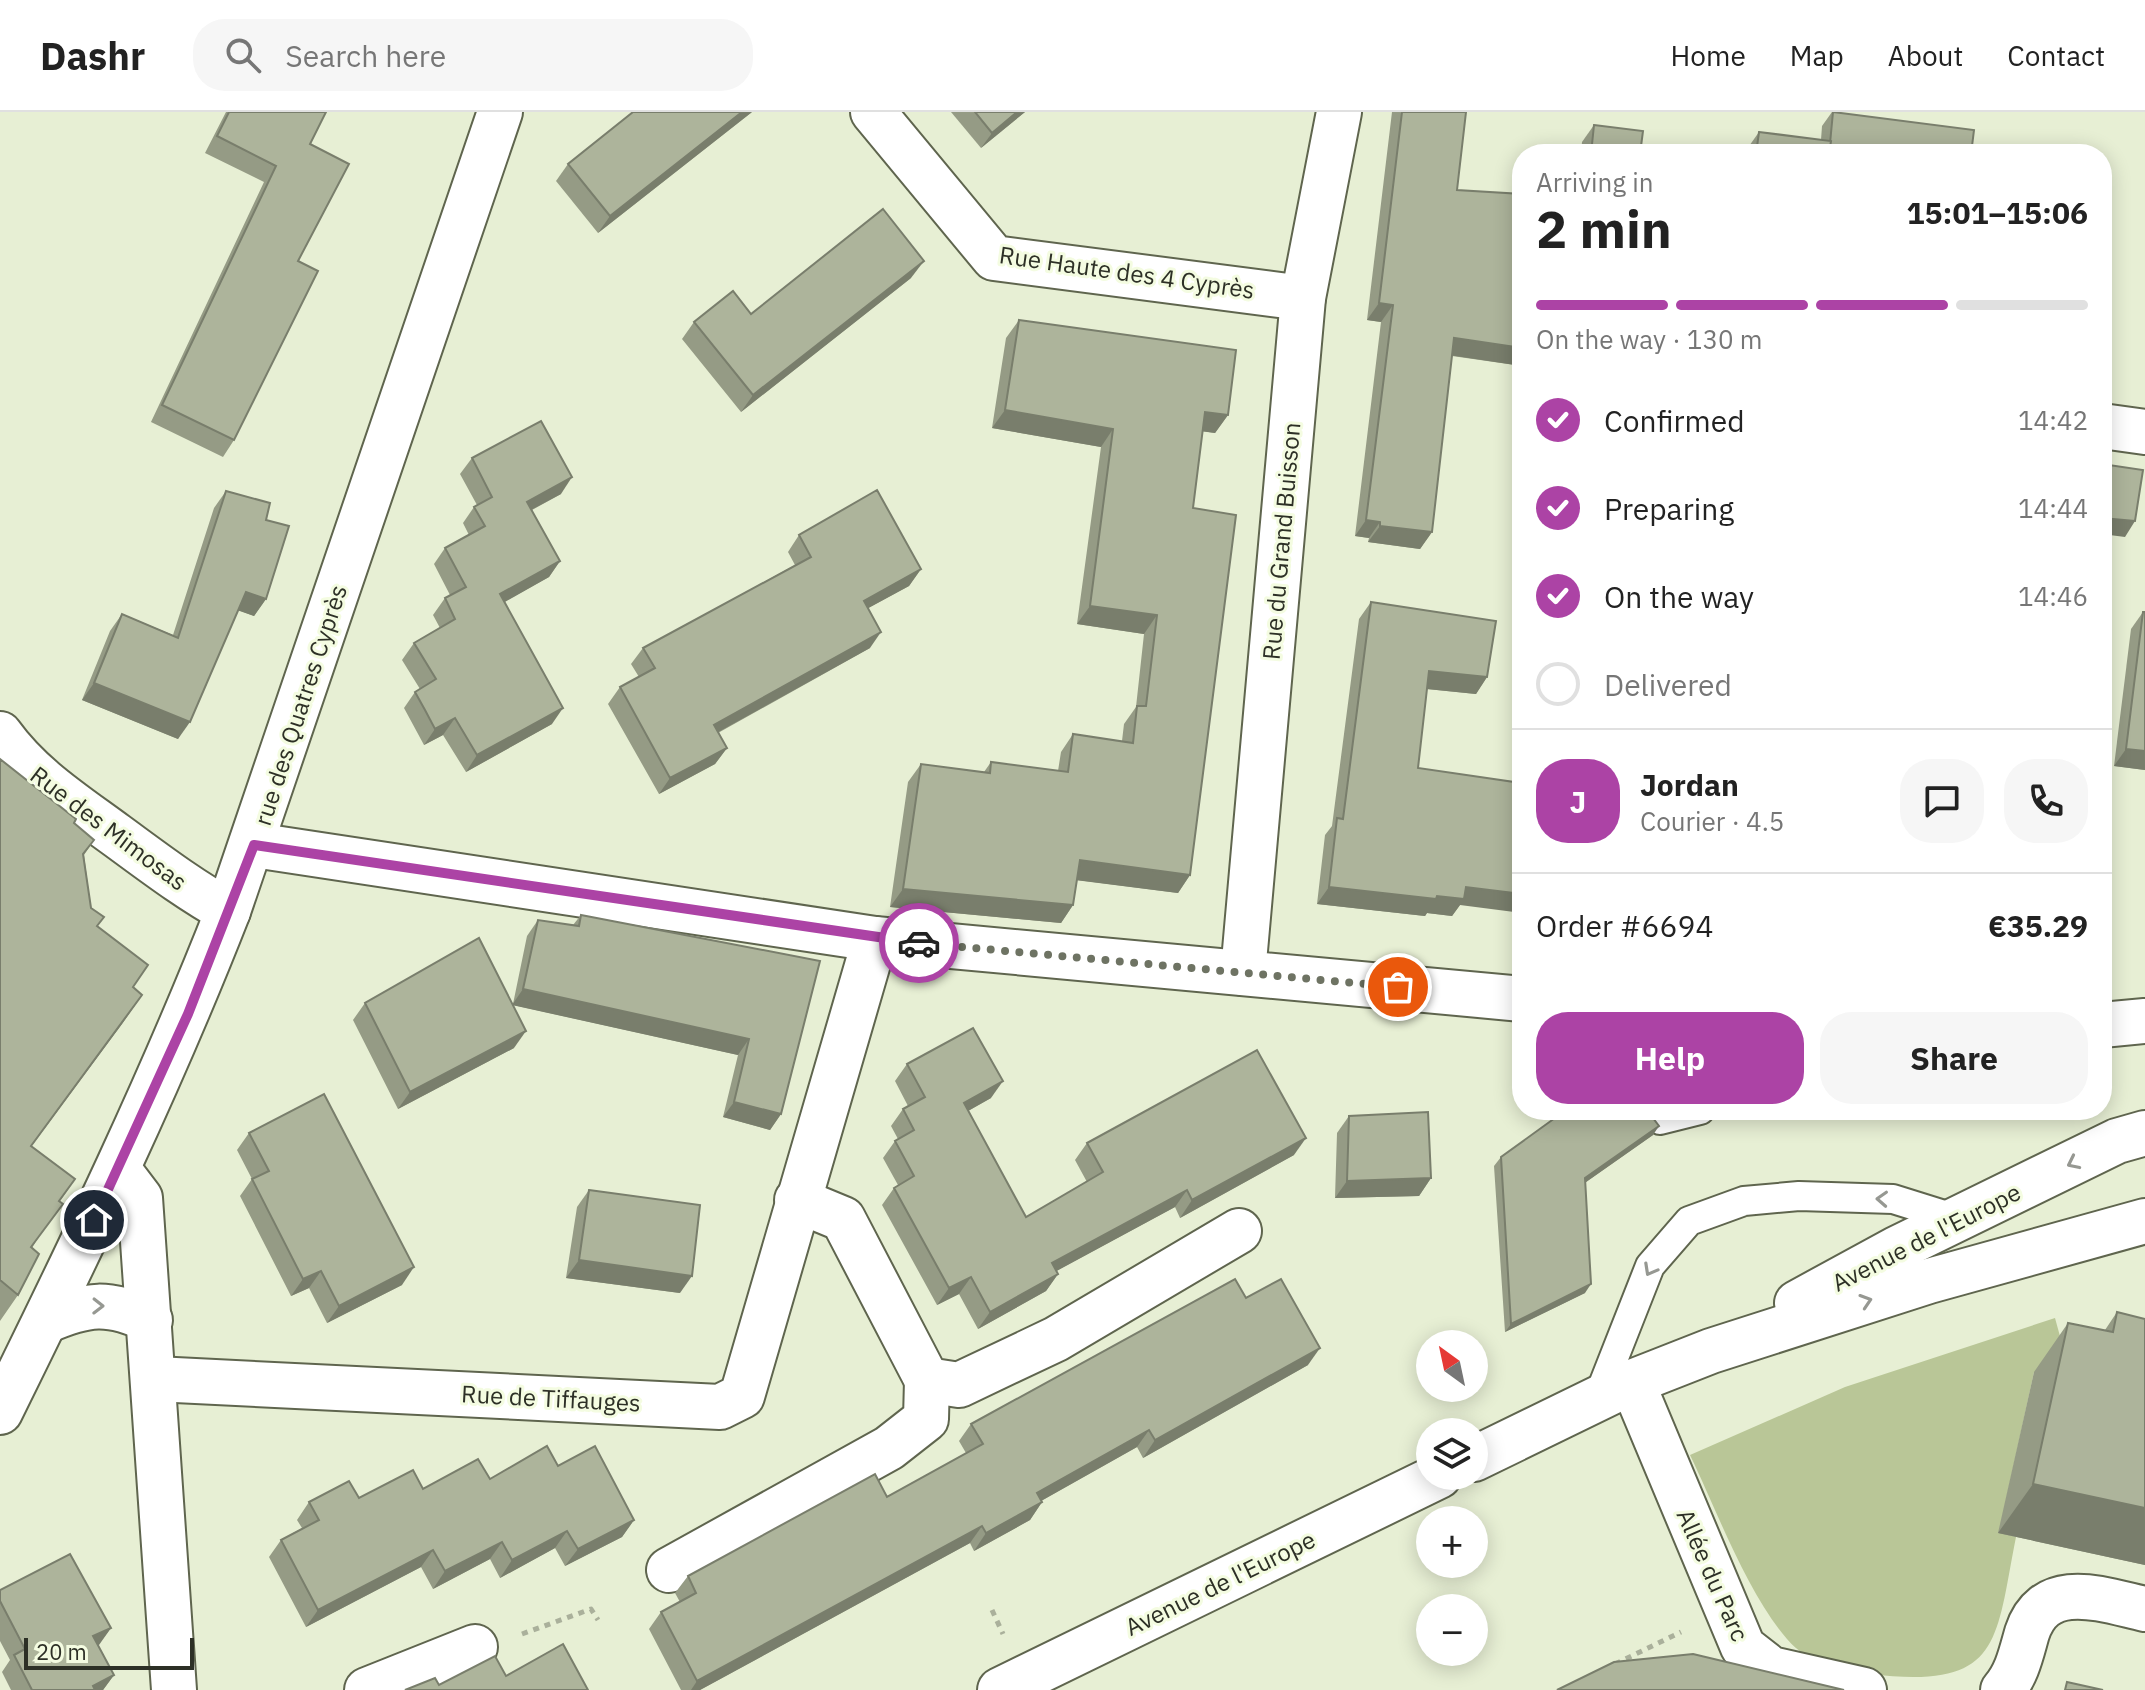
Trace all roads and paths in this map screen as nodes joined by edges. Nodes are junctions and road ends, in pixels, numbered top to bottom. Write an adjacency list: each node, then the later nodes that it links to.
1 (500, 112): 8 (street, rue des Quatres Cyprès)
2 (873, 112): 4 (street, Rue Haute des 4 Cyprès)
3 (1339, 112): 4 (street, Rue du Grand Buisson)
4 (1303, 298): 11 (street, Rue du Grand Buisson)
5 (2112, 427): 6 (street)
6 (2145, 432)
7 (0, 734): 9 (street, Rue des Mimosas)
8 (254, 845): 9 (street, rue des Quatres Cyprès); 10 (street)
9 (228, 911): 16 (street, rue des Quatres Cyprès)
10 (875, 939): 11 (street); 17 (street, Rue de Tiffauges)
11 (1243, 973): 12 (street)
12 (1512, 998)
13 (2145, 1021): 14 (street)
14 (2112, 1024)
15 (2145, 1133): 18 (street, Avenue de l'Europe, one-way to 18)
16 (118, 1169): 21 (street); 22 (street, rue des Quatres Cyprès)
17 (797, 1200): 24 (street, Rue de Tiffauges); 25 (street)
18 (1957, 1219): 23 (street, Avenue de l'Europe); 26 (lane, one-way to 26)
19 (2145, 1221): 23 (street, Avenue de l'Europe, one-way to 19)
20 (1239, 1231): 25 (street)
21 (150, 1320): 22 (street, one-way to 21); 24 (street)
22 (46, 1321): 27 (street, rue des Quatres Cyprès)
23 (1711, 1351): 26 (street, Avenue de l'Europe)
24 (155, 1379): 37 (street)
25 (927, 1380): 30 (street)
26 (1615, 1390): 28 (street, Avenue de l'Europe); 32 (street, Allée du Parc)
27 (0, 1412)
28 (1488, 1452)
29 (1416, 1487): 39 (street, Avenue de l'Europe)
30 (669, 1570)
31 (2145, 1609): 41 (street)
32 (1725, 1610): 36 (path); 40 (street, Allée du Parc)
33 (598, 1620): 34 (path)
34 (553, 1626)
35 (475, 1647): 38 (street)
36 (1601, 1670)
37 (174, 1690)
38 (367, 1690)
39 (1000, 1690)
40 (1864, 1690)
41 (2003, 1690)

